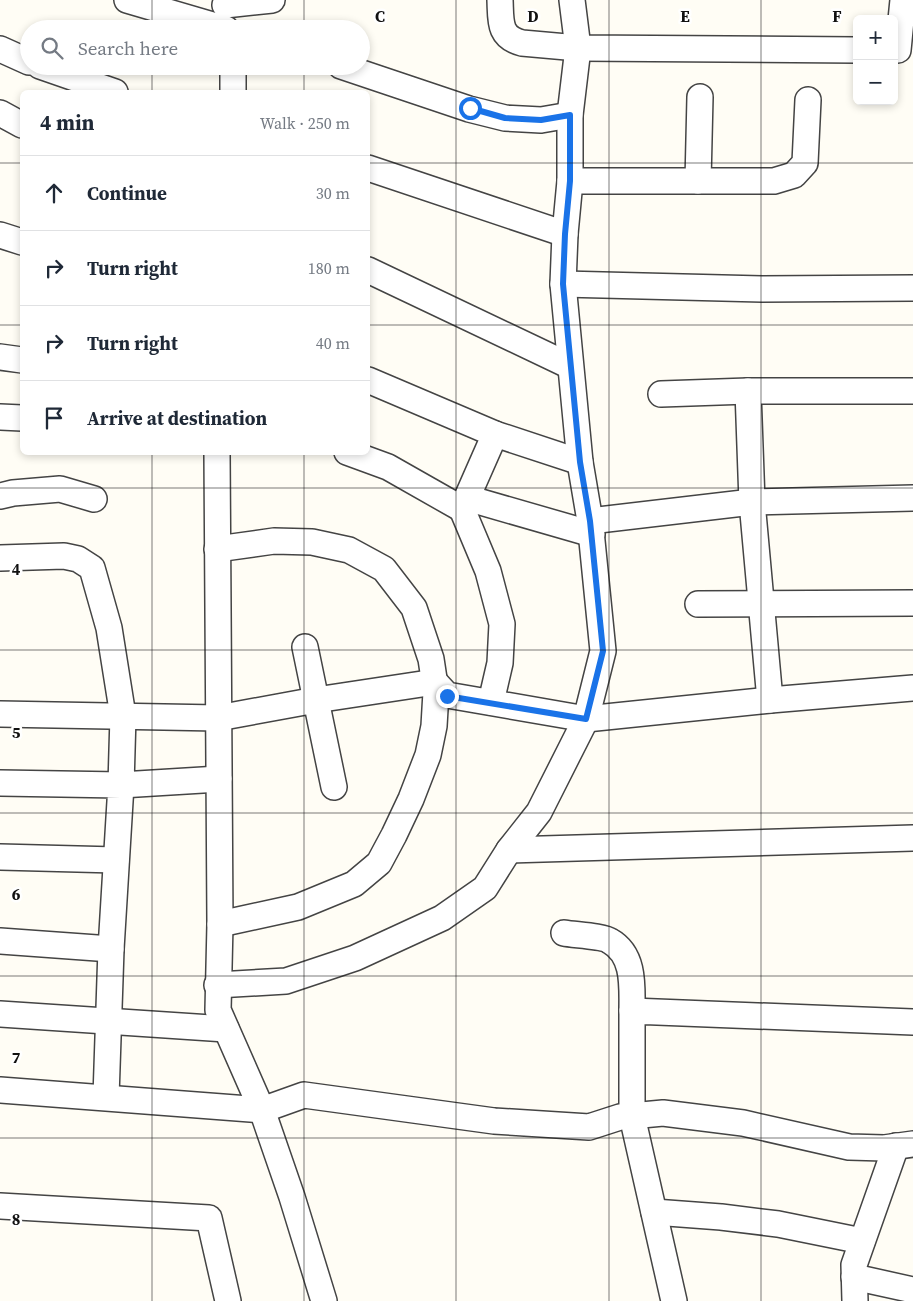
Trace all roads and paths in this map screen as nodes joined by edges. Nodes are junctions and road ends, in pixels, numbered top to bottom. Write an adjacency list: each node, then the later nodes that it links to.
1 (127, 0): 6 (street)
2 (272, 0): 6 (street)
3 (500, 0): 7 (street)
4 (572, 0): 7 (street)
5 (903, 0): 10 (street)
6 (226, 16)
7 (578, 48): 9 (street); 20 (street)
8 (0, 49): 11 (street)
9 (853, 50)
10 (902, 50)
11 (20, 58)
12 (66, 75): 15 (street)
13 (233, 75): 16 (street)
14 (369, 75): 20 (street)
15 (109, 90)
16 (233, 90)
17 (700, 97): 24 (street)
18 (808, 100): 24 (street)
19 (0, 113): 21 (street)
20 (570, 115): 23 (street)
21 (20, 124)
22 (370, 169): 25 (street)
23 (570, 181): 24 (street); 25 (street)
24 (698, 181)
25 (565, 234): 29 (street)
26 (0, 235): 27 (street)
27 (20, 241)
28 (370, 271): 33 (street)
29 (563, 284): 30 (street); 33 (street)
30 (913, 288)
31 (0, 358): 32 (street)
32 (20, 360)
33 (570, 366): 43 (street)
34 (370, 381): 40 (street)
35 (913, 390): 36 (street)
36 (748, 391): 37 (street); 47 (street)
37 (661, 394)
38 (0, 417): 39 (street)
39 (20, 418)
40 (495, 434): 43 (street); 48 (street)
41 (217, 455): 50 (street)
42 (357, 455): 48 (street)
43 (580, 462): 49 (street)
44 (0, 496): 46 (street)
45 (913, 498): 47 (street)
46 (94, 499)
47 (752, 502): 49 (street); 54 (street)
48 (465, 503): 49 (street); 60 (street)
49 (591, 528): 64 (street)
50 (217, 549): 56 (street); 63 (street)
51 (0, 558): 62 (street)
52 (913, 603): 54 (street)
53 (698, 604): 54 (street)
54 (762, 604): 59 (street)
55 (305, 647): 58 (street)
56 (435, 682): 58 (street); 60 (street); 73 (street)
57 (913, 688): 59 (street)
58 (316, 700): 63 (street); 68 (street)
59 (770, 700): 64 (street)
60 (491, 702): 64 (street)
61 (0, 714): 62 (street)
62 (123, 716): 63 (street); 67 (street)
63 (218, 718): 65 (street)
64 (586, 719): 70 (street)
65 (219, 780): 67 (street); 73 (street)
66 (0, 783): 67 (street)
67 (121, 784): 72 (street)
68 (334, 787)
69 (913, 838): 70 (street)
70 (510, 850): 77 (street)
71 (0, 857): 72 (street)
72 (116, 860): 76 (street)
73 (220, 924): 77 (street)
74 (564, 933): 78 (street)
75 (0, 941): 76 (street)
76 (111, 950): 80 (street)
77 (217, 985): 82 (street)
78 (632, 1011): 81 (street); 86 (street)
79 (0, 1014): 80 (street)
80 (109, 1021): 82 (street); 84 (street)
81 (913, 1022)
82 (226, 1029): 85 (street)
83 (0, 1090): 84 (street)
84 (106, 1097): 85 (street)
85 (262, 1110): 86 (street); 94 (street)
86 (632, 1116): 87 (street); 89 (street)
87 (905, 1145): 90 (street)
88 (0, 1206): 93 (street)
89 (654, 1212): 90 (street); 95 (street)
90 (862, 1241): 91 (street)
91 (854, 1277): 92 (street); 96 (street)
92 (913, 1290)
93 (228, 1301)
94 (324, 1301)
95 (674, 1301)
96 (854, 1301)

